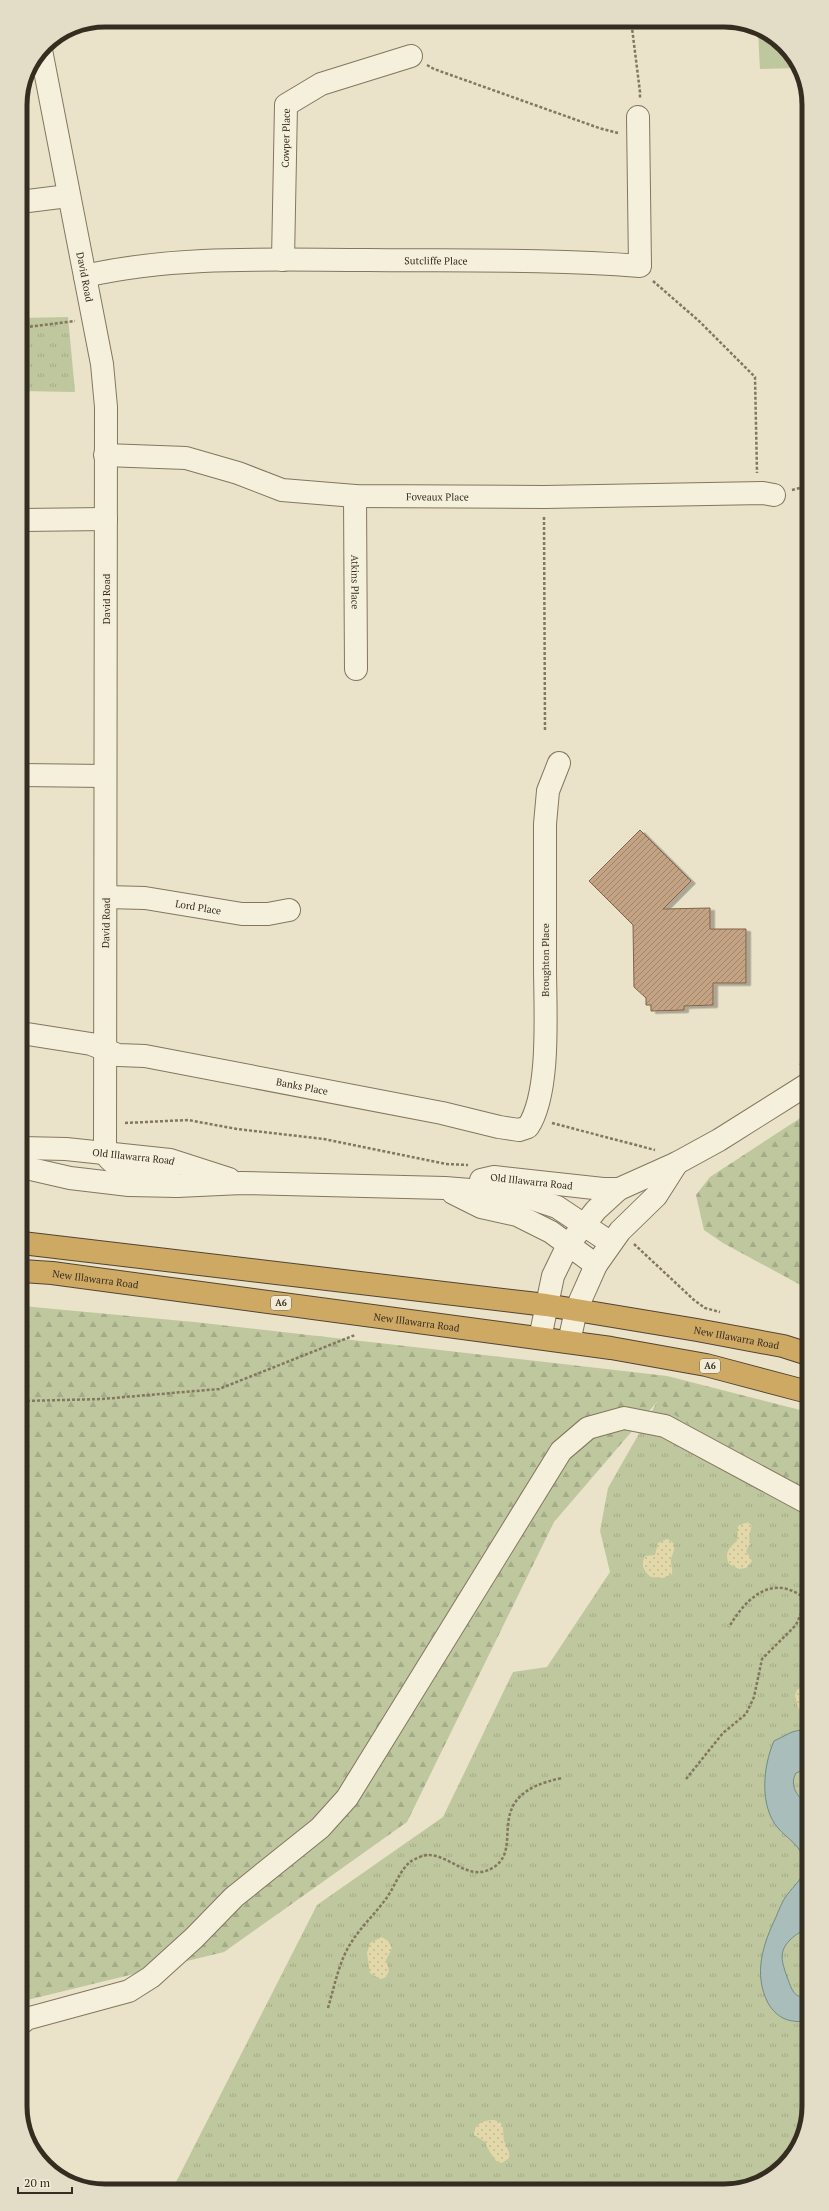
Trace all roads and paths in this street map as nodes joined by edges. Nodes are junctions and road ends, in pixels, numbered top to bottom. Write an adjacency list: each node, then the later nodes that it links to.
1 (632, 27): 4 (path)
2 (411, 56): 4 (path); 7 (street, Cowper Place)
3 (42, 58): 5 (street, David Road)
4 (638, 127): 8 (street)
5 (68, 196): 6 (street); 9 (street, David Road)
6 (27, 201)
7 (283, 260): 8 (street, Sutcliffe Place); 9 (street, Sutcliffe Place)
8 (640, 266): 13 (path)
9 (85, 276): 10 (street, David Road)
10 (93, 317): 11 (path); 12 (street, David Road)
11 (27, 327)
12 (106, 455): 14 (street, Foveaux Place); 16 (street, David Road)
13 (769, 494): 14 (street, Foveaux Place)
14 (355, 496): 18 (street, Atkins Place)
15 (544, 514): 19 (path)
16 (106, 519): 17 (street); 22 (street, David Road)
17 (27, 520)
18 (356, 669)
19 (545, 732)
20 (558, 763): 28 (street, Broughton Place)
21 (27, 775): 22 (street)
22 (105, 776): 23 (street, David Road)
23 (106, 897): 24 (street, Lord Place); 26 (street, David Road)
24 (290, 910)
25 (27, 1034): 26 (street)
26 (104, 1049): 28 (street, Banks Place); 29 (street, David Road)
27 (802, 1076): 31 (street, Old Illawarra Road)
28 (534, 1118): 31 (path)
29 (105, 1125): 30 (street, David Road); 34 (path)
30 (105, 1154): 32 (street); 35 (street, Old Illawarra Road); 36 (street)
31 (670, 1158): 38 (street, Old Illawarra Road); 40 (street, Old Illawarra Road)
32 (27, 1161)
33 (27, 1163): 36 (street, Old Illawarra Road)
34 (470, 1165)
35 (242, 1183): 36 (street, Old Illawarra Road); 37 (street, Old Illawarra Road)
36 (177, 1186)
37 (445, 1188): 38 (street, Old Illawarra Road); 39 (street, Old Illawarra Road); 42 (street, Old Illawarra Road)
38 (619, 1189): 39 (street, Old Illawarra Road)
39 (584, 1225): 40 (street, Old Illawarra Road); 42 (street, Old Illawarra Road)
40 (621, 1242): 43 (street, Old Illawarra Road); 47 (path)
41 (27, 1244): 45 (highway, New Illawarra Road)
42 (568, 1245): 43 (street, Old Illawarra Road); 45 (street, Old Illawarra Road)
43 (596, 1265): 46 (street, Old Illawarra Road)
44 (27, 1272): 49 (highway, New Illawarra Road / A6)
45 (546, 1305): 46 (highway, New Illawarra Road); 49 (street, Old Illawarra Road)
46 (576, 1310): 50 (street, Old Illawarra Road); 51 (highway, New Illawarra Road)
47 (727, 1314)
48 (362, 1332): 53 (path)
49 (540, 1338): 50 (highway, New Illawarra Road / A6)
50 (569, 1342): 52 (highway, New Illawarra Road / A6)
51 (802, 1352)
52 (802, 1390)
53 (27, 1401)
54 (802, 1500): 61 (street)
55 (802, 1604): 57 (path)
56 (802, 1611): 59 (path)
57 (729, 1627)
58 (562, 1778): 60 (path)
59 (686, 1779)
60 (328, 2008)
61 (27, 2019)

